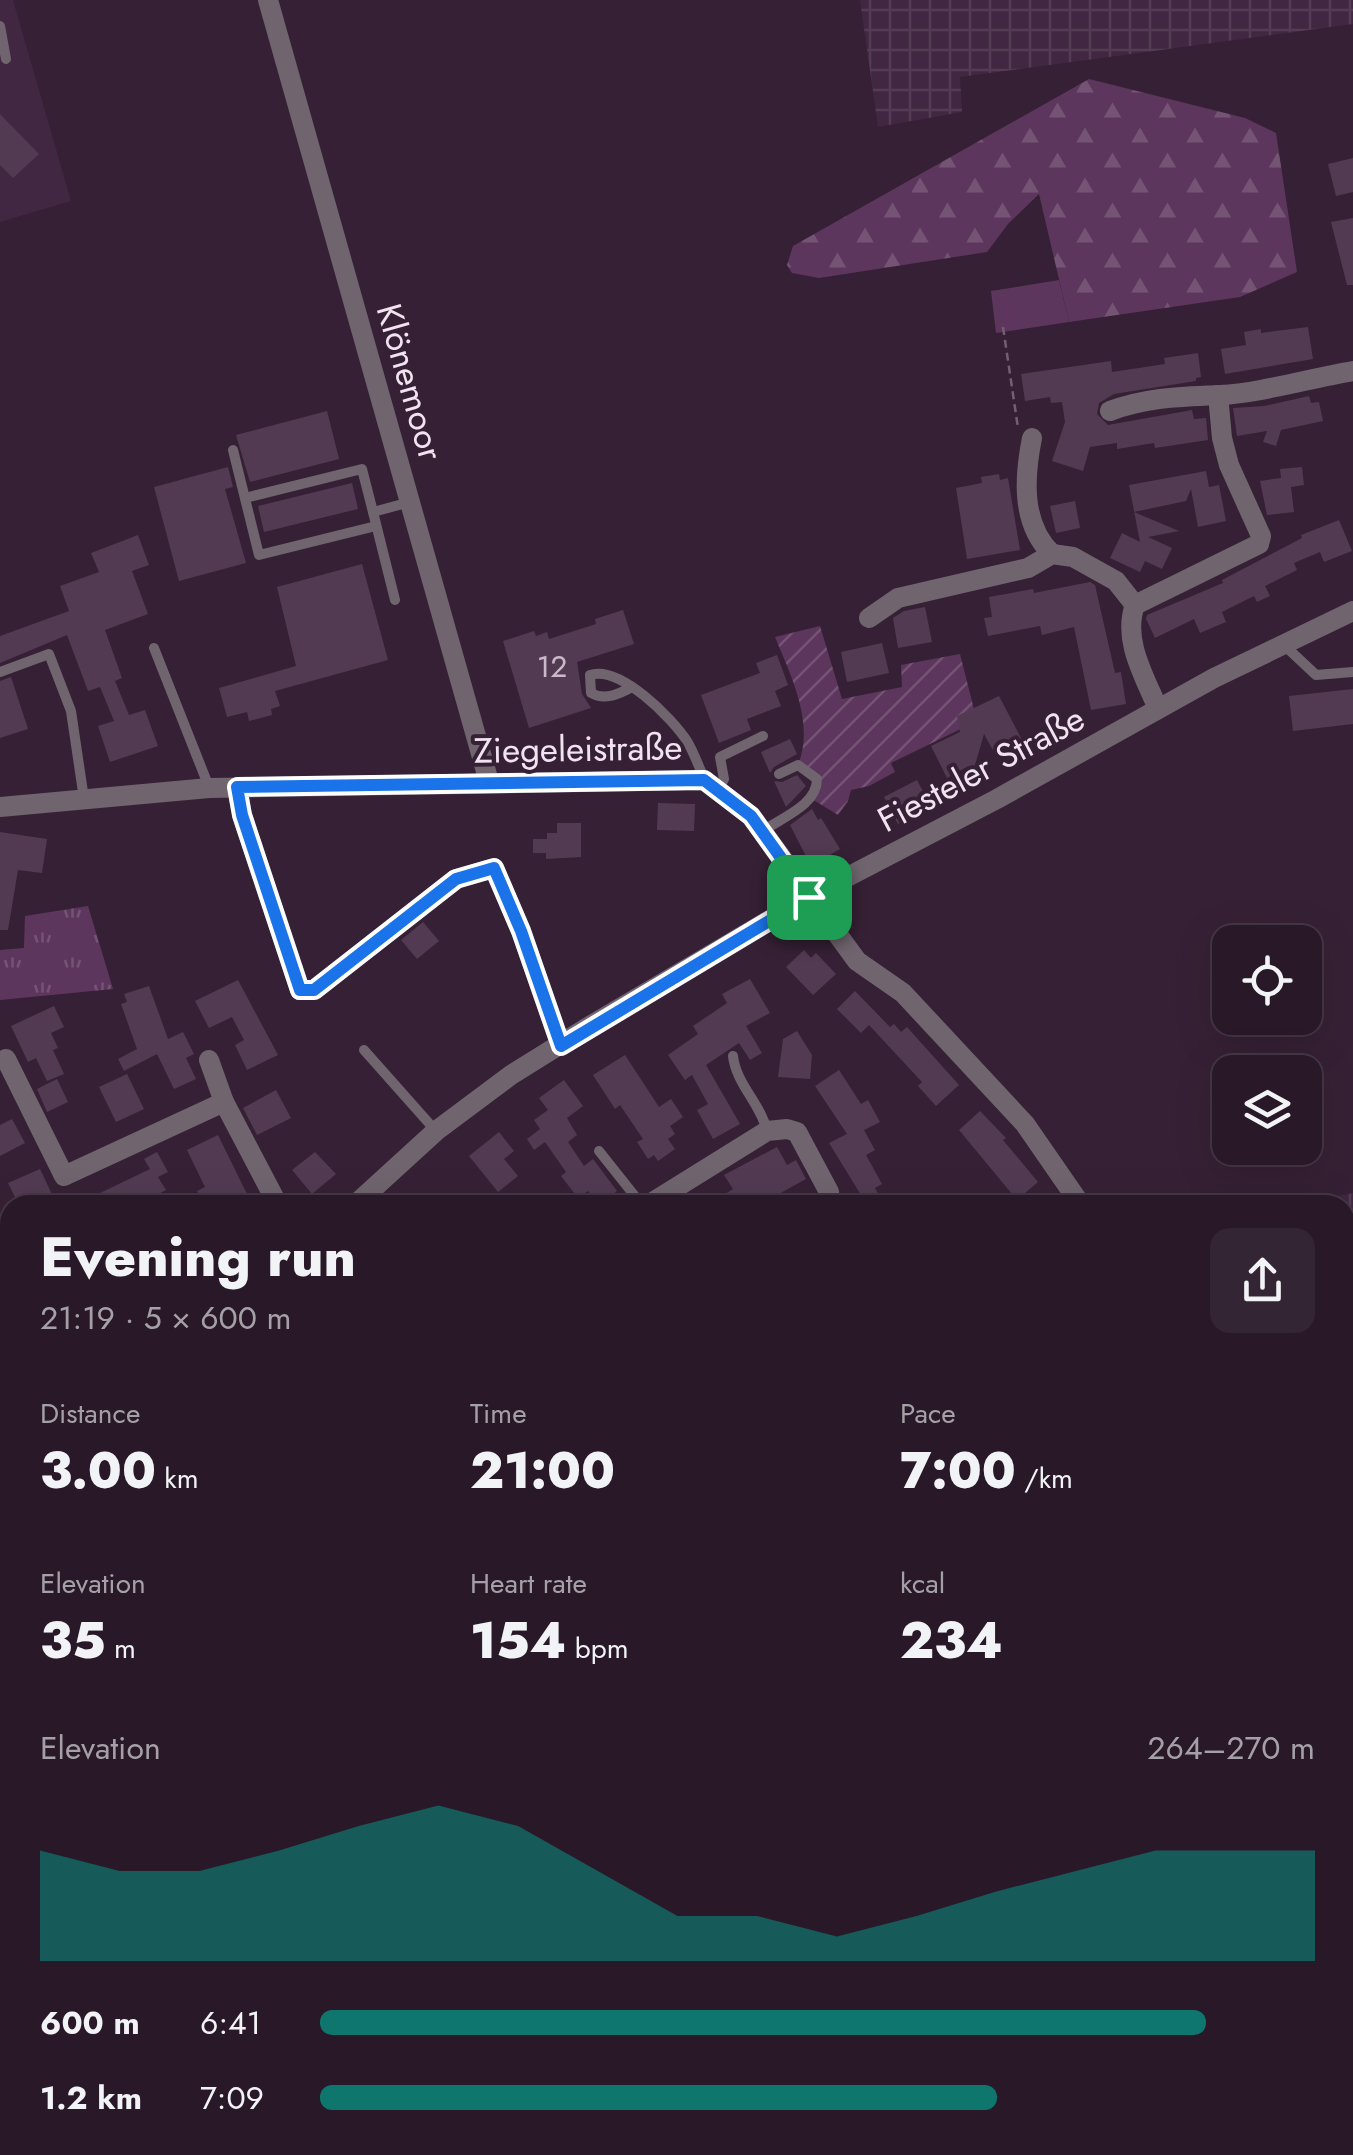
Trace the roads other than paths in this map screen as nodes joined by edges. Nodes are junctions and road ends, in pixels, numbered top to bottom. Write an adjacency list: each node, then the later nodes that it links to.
1 (268, 0): 10 (street, Klönemoor)
2 (0, 26): 3 (lane)
3 (6, 59)
4 (1353, 371): 5 (street)
5 (1218, 395): 6 (street); 15 (street)
6 (1110, 411)
7 (1025, 436): 13 (street)
8 (232, 450): 9 (lane)
9 (245, 498): 11 (lane); 12 (lane)
10 (410, 502): 11 (lane); 26 (street, Klönemoor)
11 (373, 512): 12 (lane)
12 (376, 526): 14 (lane)
13 (1052, 554): 15 (street); 17 (street)
14 (395, 600)
15 (1134, 605): 23 (street)
16 (1353, 611): 18 (street, Fiesteler Straße)
17 (869, 618)
18 (1283, 644): 21 (lane); 23 (street, Fiesteler Straße)
19 (154, 648): 29 (lane)
20 (0, 672): 30 (lane)
21 (1353, 672)
22 (632, 688): 27 (lane)
23 (1158, 709): 33 (street, Fiesteler Straße)
24 (762, 736): 27 (lane)
25 (779, 774): 32 (lane)
26 (489, 782): 27 (street, Ziegeleistraße); 28 (street, Ziegeleistraße)
27 (711, 785): 32 (street, Ziegeleistraße)
28 (237, 787): 29 (street, Ziegeleistraße); 34 (street)
29 (210, 788): 30 (street, Ziegeleistraße)
30 (84, 800): 31 (street, Ziegeleistraße)
31 (0, 808)
32 (762, 832): 33 (street, Ziegeleistraße)
33 (809, 897): 34 (street, Fiesteler Straße); 48 (street, Ziegeleistraße)
34 (561, 1046): 40 (street, Fiesteler Straße)
35 (364, 1050): 40 (lane)
36 (733, 1056): 41 (lane)
37 (6, 1059): 39 (street)
38 (210, 1060): 39 (street)
39 (224, 1102): 43 (street)
40 (436, 1131): 44 (street, Fiesteler Straße)
41 (767, 1131): 46 (street); 47 (street)
42 (599, 1151): 45 (lane)
43 (273, 1195)
44 (367, 1195)
45 (636, 1195)
46 (661, 1195)
47 (828, 1195)
48 (1075, 1195)

